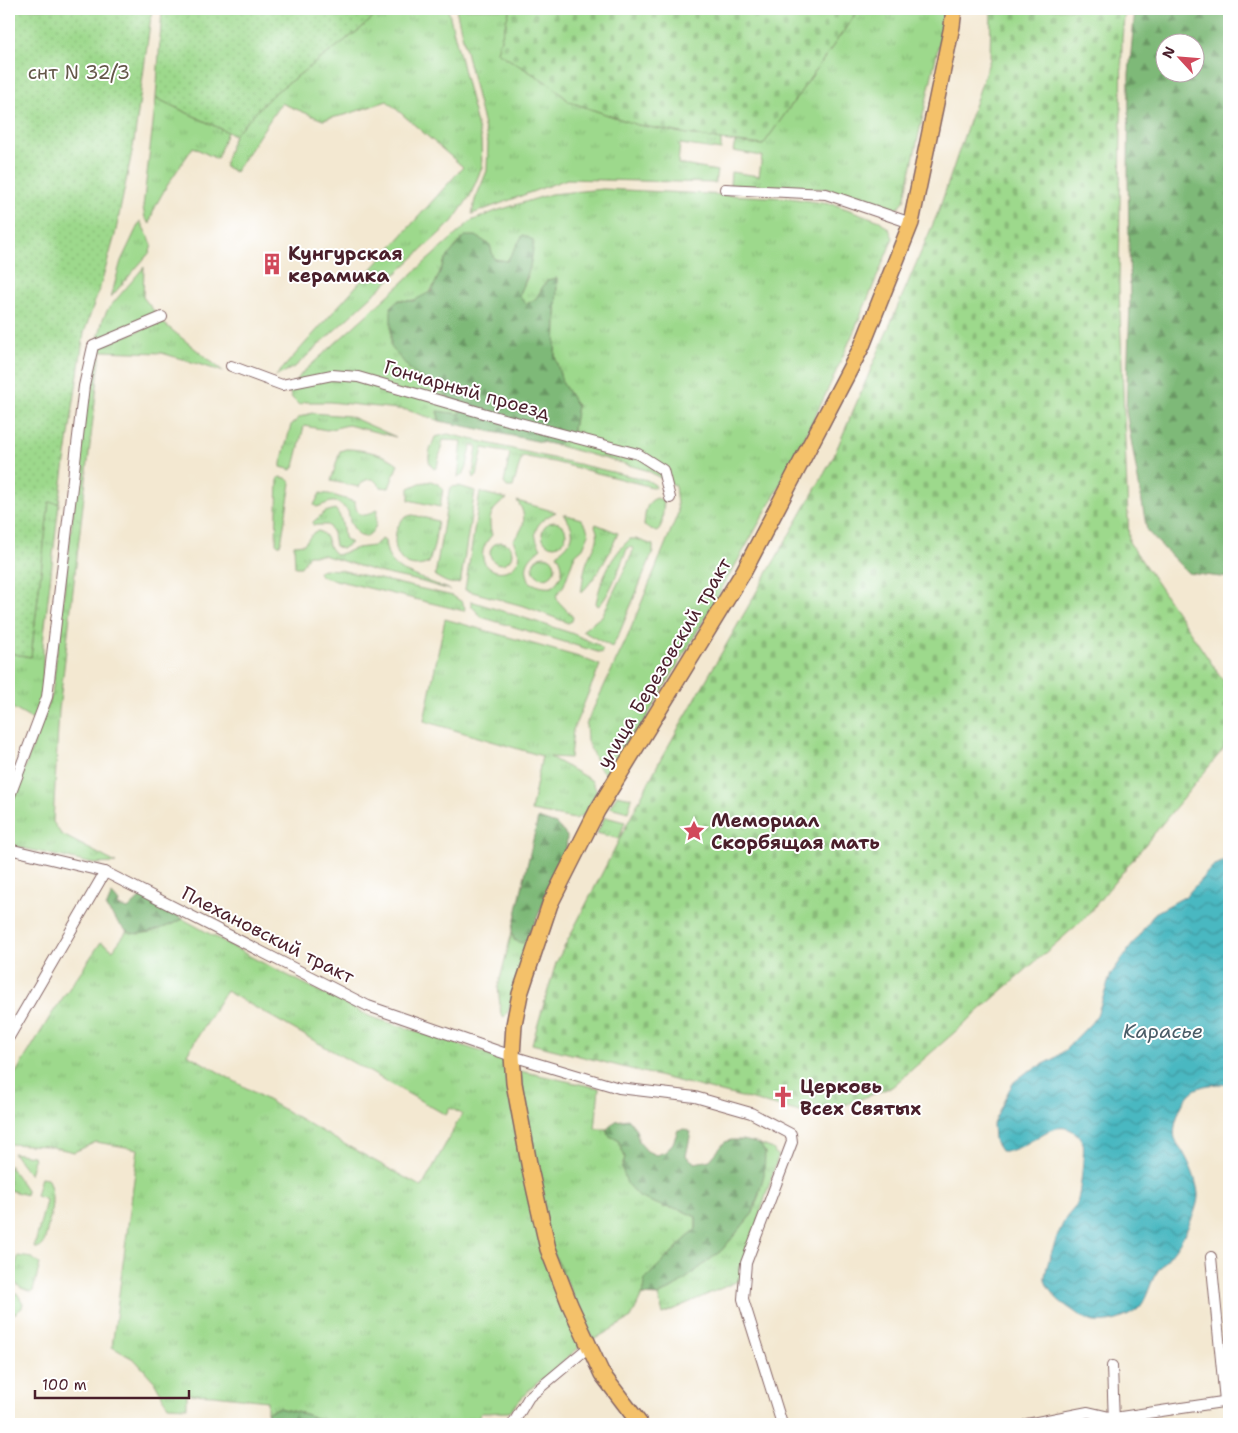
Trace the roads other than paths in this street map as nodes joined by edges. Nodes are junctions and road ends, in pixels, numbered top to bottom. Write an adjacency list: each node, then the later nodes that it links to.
1 (954, 9): 3 (main road, улица Березовский тракт)
2 (725, 189): 3 (street)
3 (911, 223): 11 (main road, улица Березовский тракт)
4 (162, 316): 7 (street)
5 (231, 366): 6 (street, Гончарный проезд)
6 (670, 498)
7 (9, 798)
8 (9, 849): 9 (street, Плехановский тракт)
9 (106, 872): 10 (street); 11 (street, Плехановский тракт)
10 (9, 1037)
11 (512, 1056): 13 (main road, улица Березовский тракт); 19 (street, Плехановский тракт)
12 (1212, 1257): 15 (street)
13 (590, 1346): 17 (street); 18 (main road, улица Березовский тракт)
14 (1112, 1366): 16 (street)
15 (1227, 1401): 16 (street)
16 (1114, 1421): 20 (street)
17 (514, 1424)
18 (640, 1424)
19 (782, 1424)
20 (1027, 1424)

